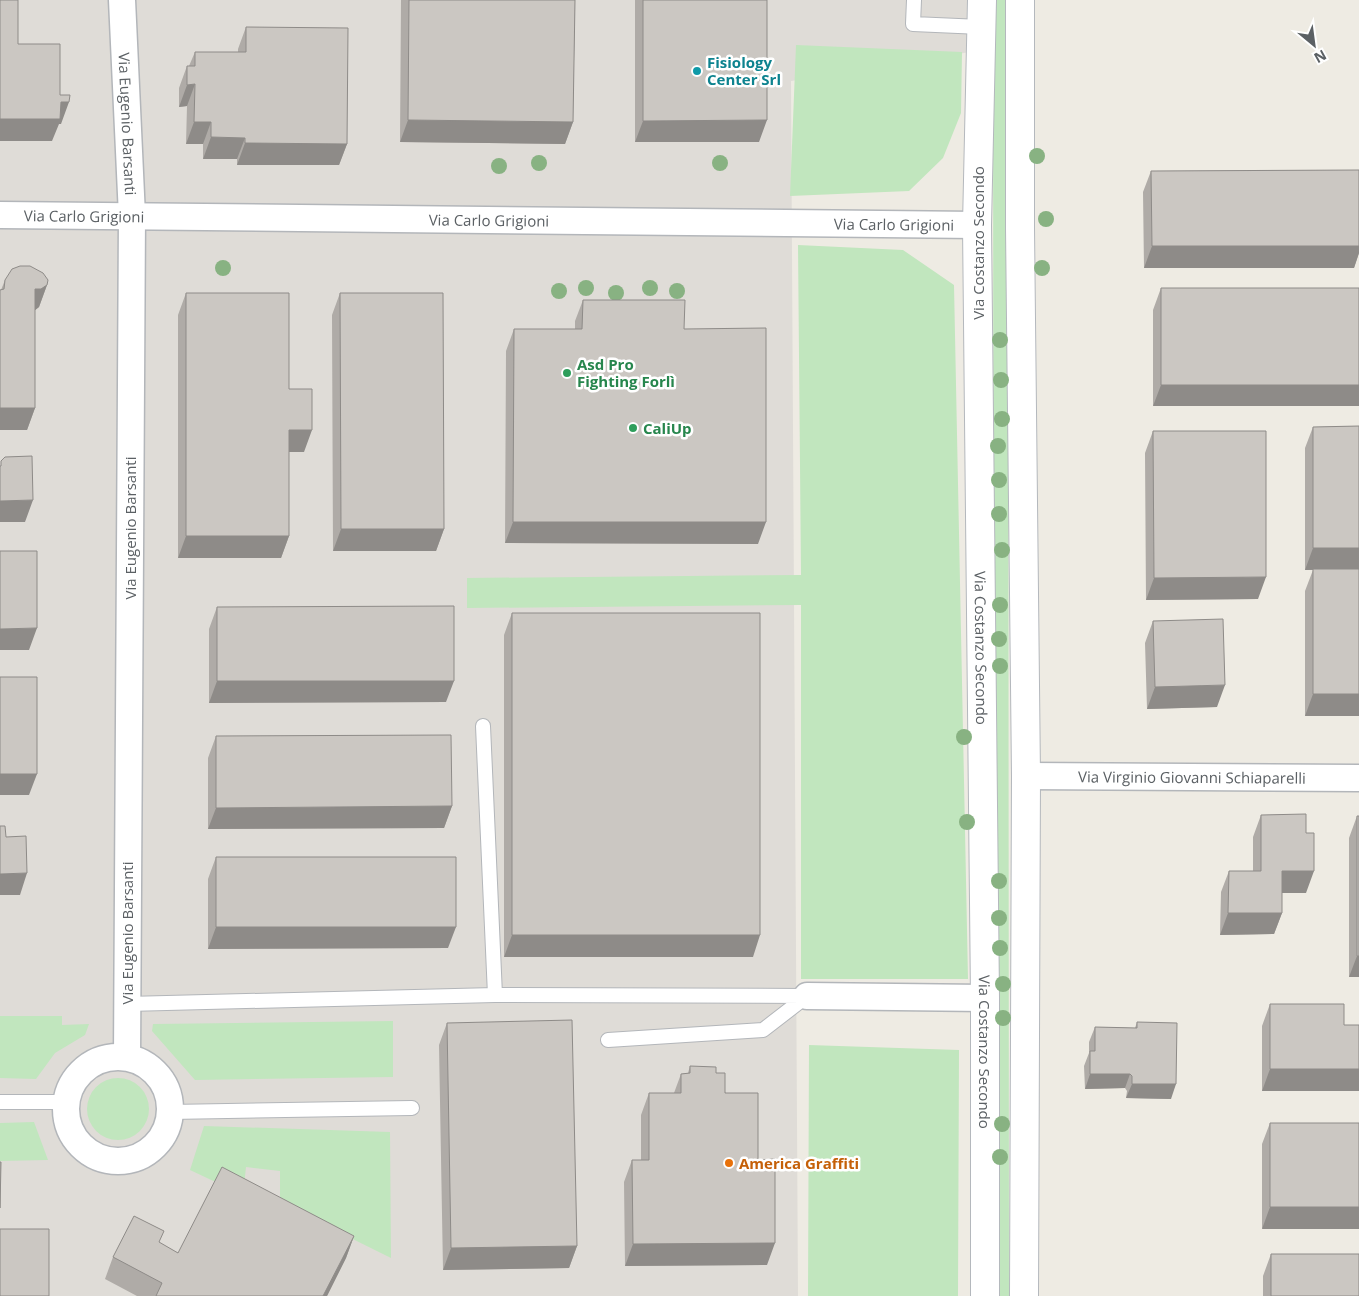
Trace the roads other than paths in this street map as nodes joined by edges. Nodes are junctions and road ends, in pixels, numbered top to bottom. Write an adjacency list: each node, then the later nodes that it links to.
1 (122, 0): 7 (street, Via Eugenio Barsanti)
2 (914, 0): 5 (lane)
3 (982, 0): 5 (street, Via Costanzo Secondo)
4 (1020, 0): 10 (street)
5 (981, 27): 8 (street, Via Costanzo Secondo)
6 (0, 215): 7 (street, Via Carlo Grigioni)
7 (132, 216): 8 (street, Via Carlo Grigioni); 15 (street, Via Eugenio Barsanti)
8 (977, 225): 14 (street, Via Costanzo Secondo)
9 (483, 726): 12 (lane)
10 (1026, 776): 11 (street, Via Virginio Giovanni Schiaparelli); 23 (street)
11 (1359, 778)
12 (495, 995): 13 (lane); 15 (lane)
13 (807, 996): 14 (street); 16 (lane)
14 (985, 998): 22 (street, Via Costanzo Secondo)
15 (127, 1004): 17 (street, Via Eugenio Barsanti)
16 (608, 1040)
17 (127, 1057): 19 (street); 21 (street)
18 (0, 1102): 19 (lane)
19 (65, 1102): 21 (street)
20 (412, 1108): 21 (lane)
21 (170, 1112)
22 (985, 1296)
23 (1024, 1296)

